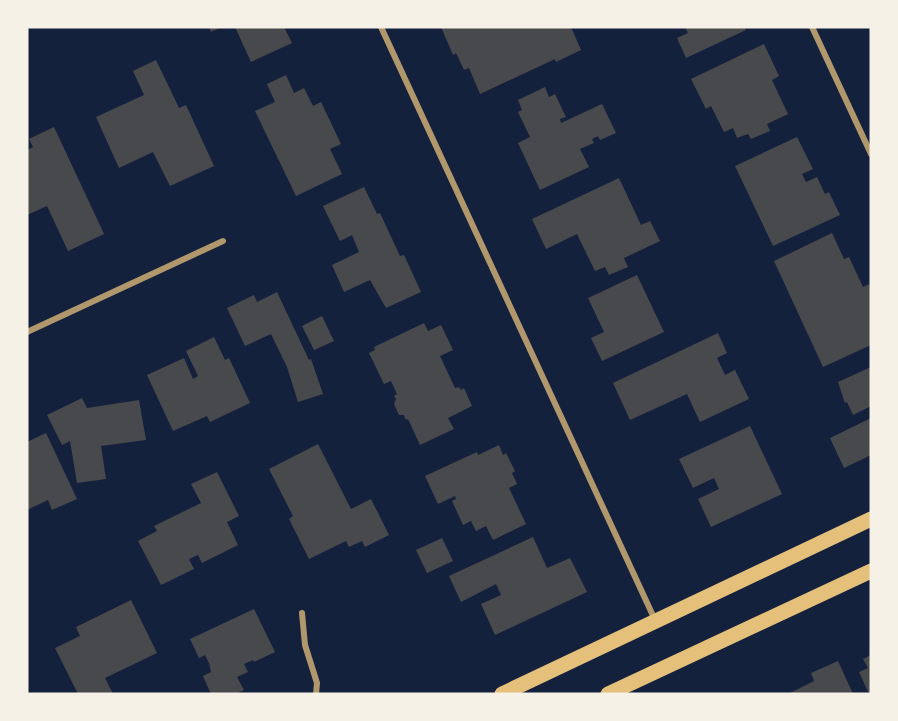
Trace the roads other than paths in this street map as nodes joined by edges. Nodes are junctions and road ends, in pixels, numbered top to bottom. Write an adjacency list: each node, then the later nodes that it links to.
1 (381, 27): 9 (street)
2 (812, 27): 3 (street)
3 (871, 154)
4 (223, 241): 5 (street)
5 (27, 332)
6 (871, 519): 9 (main road)
7 (871, 571): 12 (main road)
8 (302, 613): 10 (street)
9 (656, 620): 11 (main road)
10 (316, 694)
11 (502, 694)
12 (608, 694)

